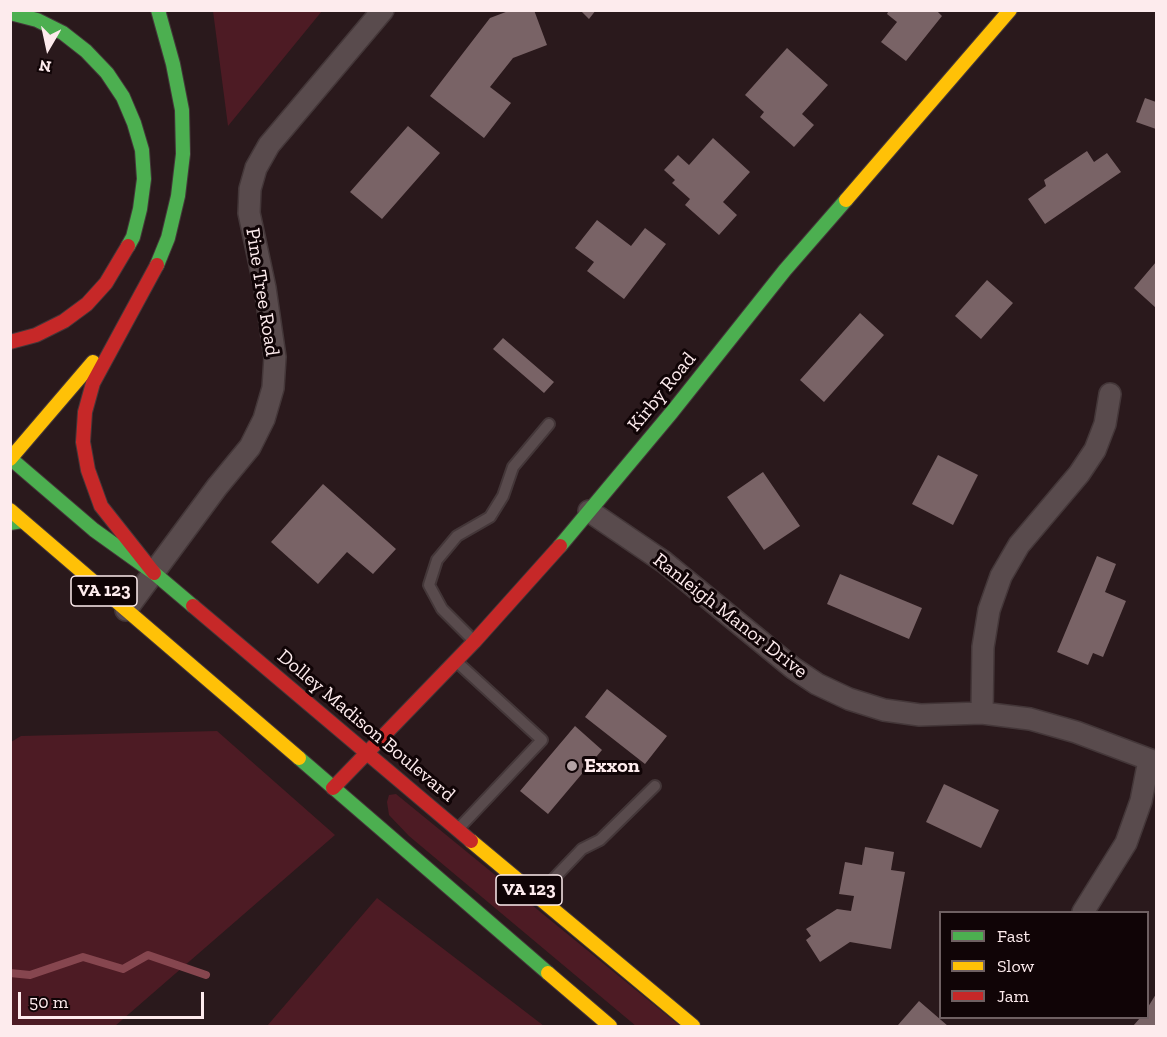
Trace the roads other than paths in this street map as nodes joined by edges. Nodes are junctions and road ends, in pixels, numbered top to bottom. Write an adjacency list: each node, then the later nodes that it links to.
1 (158, 10): 5 (main road)
2 (383, 10): 13 (street, Pine Tree Road)
3 (1010, 10): 11 (main road, Kirby Road)
4 (10, 13): 6 (main road)
5 (124, 326): 9 (main road); 13 (main road)
6 (10, 342)
7 (1110, 394): 17 (street)
8 (549, 424): 15 (lane)
9 (11, 459): 13 (main road, Dolley Madison Boulevard / VA 123)
10 (10, 510): 12 (main road, VA 123)
11 (589, 511): 15 (main road, Kirby Road); 17 (street, Ranleigh Manor Drive)
12 (16, 522): 14 (main road, VA 123)
13 (154, 573): 14 (street, Pine Tree Road); 18 (main road, Dolley Madison Boulevard / VA 123)
14 (126, 610): 21 (main road, VA 123)
15 (474, 642): 16 (main road, Kirby Road)
16 (456, 661): 18 (main road, Kirby Road); 22 (lane)
17 (982, 713): 19 (street, Ranleigh Manor Drive)
18 (367, 752): 21 (main road, Kirby Road); 22 (main road, Dolley Madison Boulevard / VA 123)
19 (1153, 761): 24 (street)
20 (655, 786): 23 (lane)
21 (333, 788): 25 (main road, VA 123)
22 (458, 829): 23 (main road, Dolley Madison Boulevard / VA 123)
23 (537, 896): 26 (main road, Dolley Madison Boulevard / VA 123)
24 (1084, 911)
25 (610, 1026)
26 (693, 1026)

